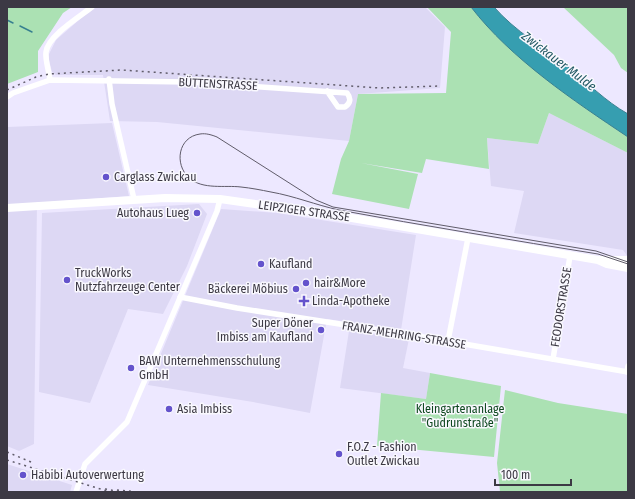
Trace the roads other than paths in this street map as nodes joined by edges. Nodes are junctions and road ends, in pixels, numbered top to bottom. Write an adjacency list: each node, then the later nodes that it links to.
1 (92, 7): 3 (street)
2 (109, 79): 3 (street, BÜTTENSTRASSE); 4 (street, BÜTTENSTRASSE); 7 (street)
3 (50, 80): 5 (street, BÜTTENSTRASSE)
4 (327, 92)
5 (7, 97)
6 (220, 199): 7 (street, LEIPZIGER STRASSE); 9 (street, LEIPZIGER STRASSE); 14 (street)
7 (134, 200): 8 (street, LEIPZIGER STRASSE)
8 (7, 208)
9 (468, 238): 10 (street, LEIPZIGER STRASSE); 15 (street)
10 (570, 256): 11 (street, LEIPZIGER STRASSE); 16 (street, FEODORSTRASSE)
11 (598, 260): 12 (street, LEIPZIGER STRASSE); 13 (street, LEIPZIGER STRASSE)
12 (628, 260)
13 (628, 268)
14 (180, 297): 15 (street, FRANZ-MEHRING-STRASSE); 18 (street)
15 (448, 341): 16 (street, FRANZ-MEHRING-STRASSE)
16 (553, 359): 17 (street, FRANZ-MEHRING-STRASSE)
17 (628, 370)
18 (76, 492)

